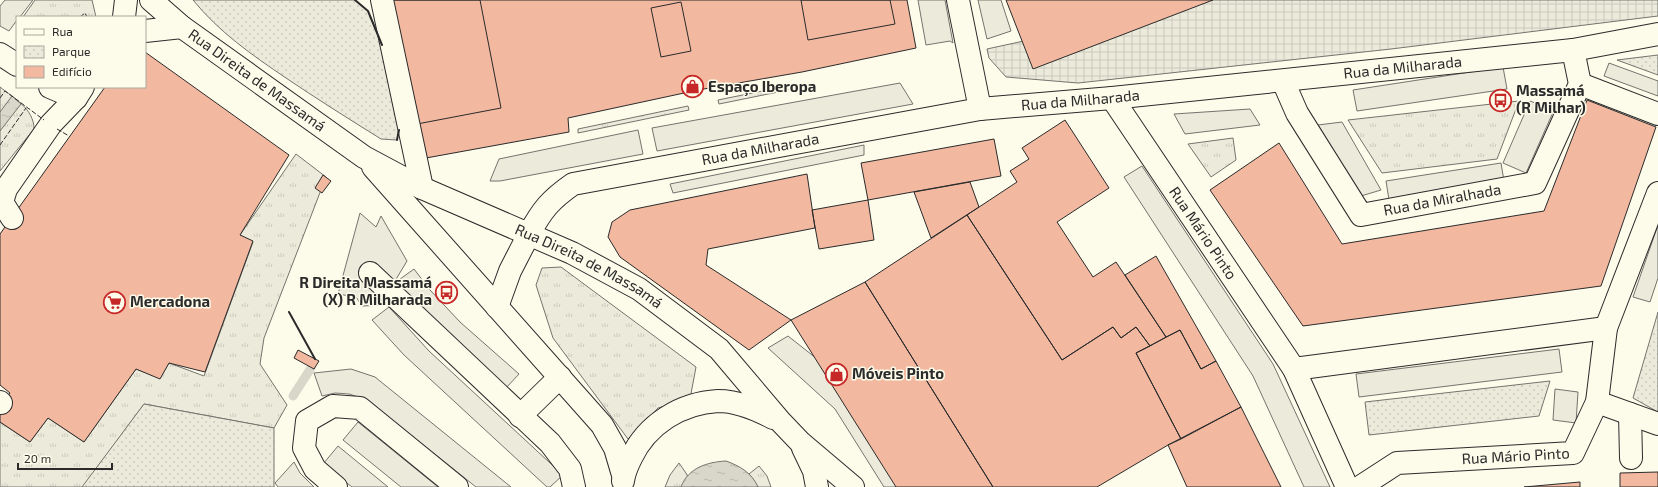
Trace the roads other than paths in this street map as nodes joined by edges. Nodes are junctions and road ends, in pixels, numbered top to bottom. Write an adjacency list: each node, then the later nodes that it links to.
1 (126, 0): 5 (street)
2 (152, 0): 6 (street, Rua Direita de Massamá)
3 (382, 0): 20 (street)
4 (958, 0): 17 (street)
5 (124, 16)
6 (182, 27): 7 (street); 19 (street, Rua Direita de Massamá)
7 (146, 31)
8 (1658, 34): 9 (street, Rua da Milharada)
9 (1573, 50): 12 (street, Rua da Milharada); 13 (street)
10 (0, 54): 11 (street)
11 (16, 64)
12 (1283, 81): 13 (street, Rua da Miralhada); 16 (street, Rua da Milharada)
13 (1580, 84): 18 (street)
14 (56, 88): 15 (street)
15 (85, 93): 22 (street)
16 (1112, 98): 17 (street, Rua da Milharada); 27 (street, Rua Mário Pinto)
17 (980, 109): 23 (street, Rua da Milharada)
18 (1658, 114)
19 (364, 157): 20 (street, Rua Direita de Massamá); 25 (street, Rua Direita de Massamá)
20 (422, 188): 23 (street, Rua Direita de Massamá)
21 (1658, 193): 26 (street, Rua Mário Pinto)
22 (5, 214)
23 (529, 234): 25 (street, Rua da Milharada); 32 (street, Rua Direita de Massamá)
24 (370, 273): 31 (street)
25 (497, 307): 28 (street, Rua Direita de Massamá)
26 (1606, 328): 27 (street); 29 (street, Rua Mário Pinto)
27 (1294, 369): 42 (street, Rua Mário Pinto)
28 (560, 377): 31 (street); 36 (street, Rua Direita de Massamá)
29 (1597, 402): 30 (street); 43 (street, Rua Mário Pinto)
30 (1630, 414): 33 (street); 35 (street)
31 (520, 416): 39 (street)
32 (780, 421): 34 (street, Rua Direita de Massamá); 36 (street, Rua Direita de Massamá)
33 (1658, 424)
34 (801, 443): 40 (street, Rua Direita de Massamá); 41 (street, Rua Direita de Massamá)
35 (1631, 458)
36 (623, 481)
37 (336, 487): 38 (street)
38 (457, 487)
39 (574, 487)
40 (817, 487)
41 (853, 487)
42 (1347, 487)
43 (1360, 487)

